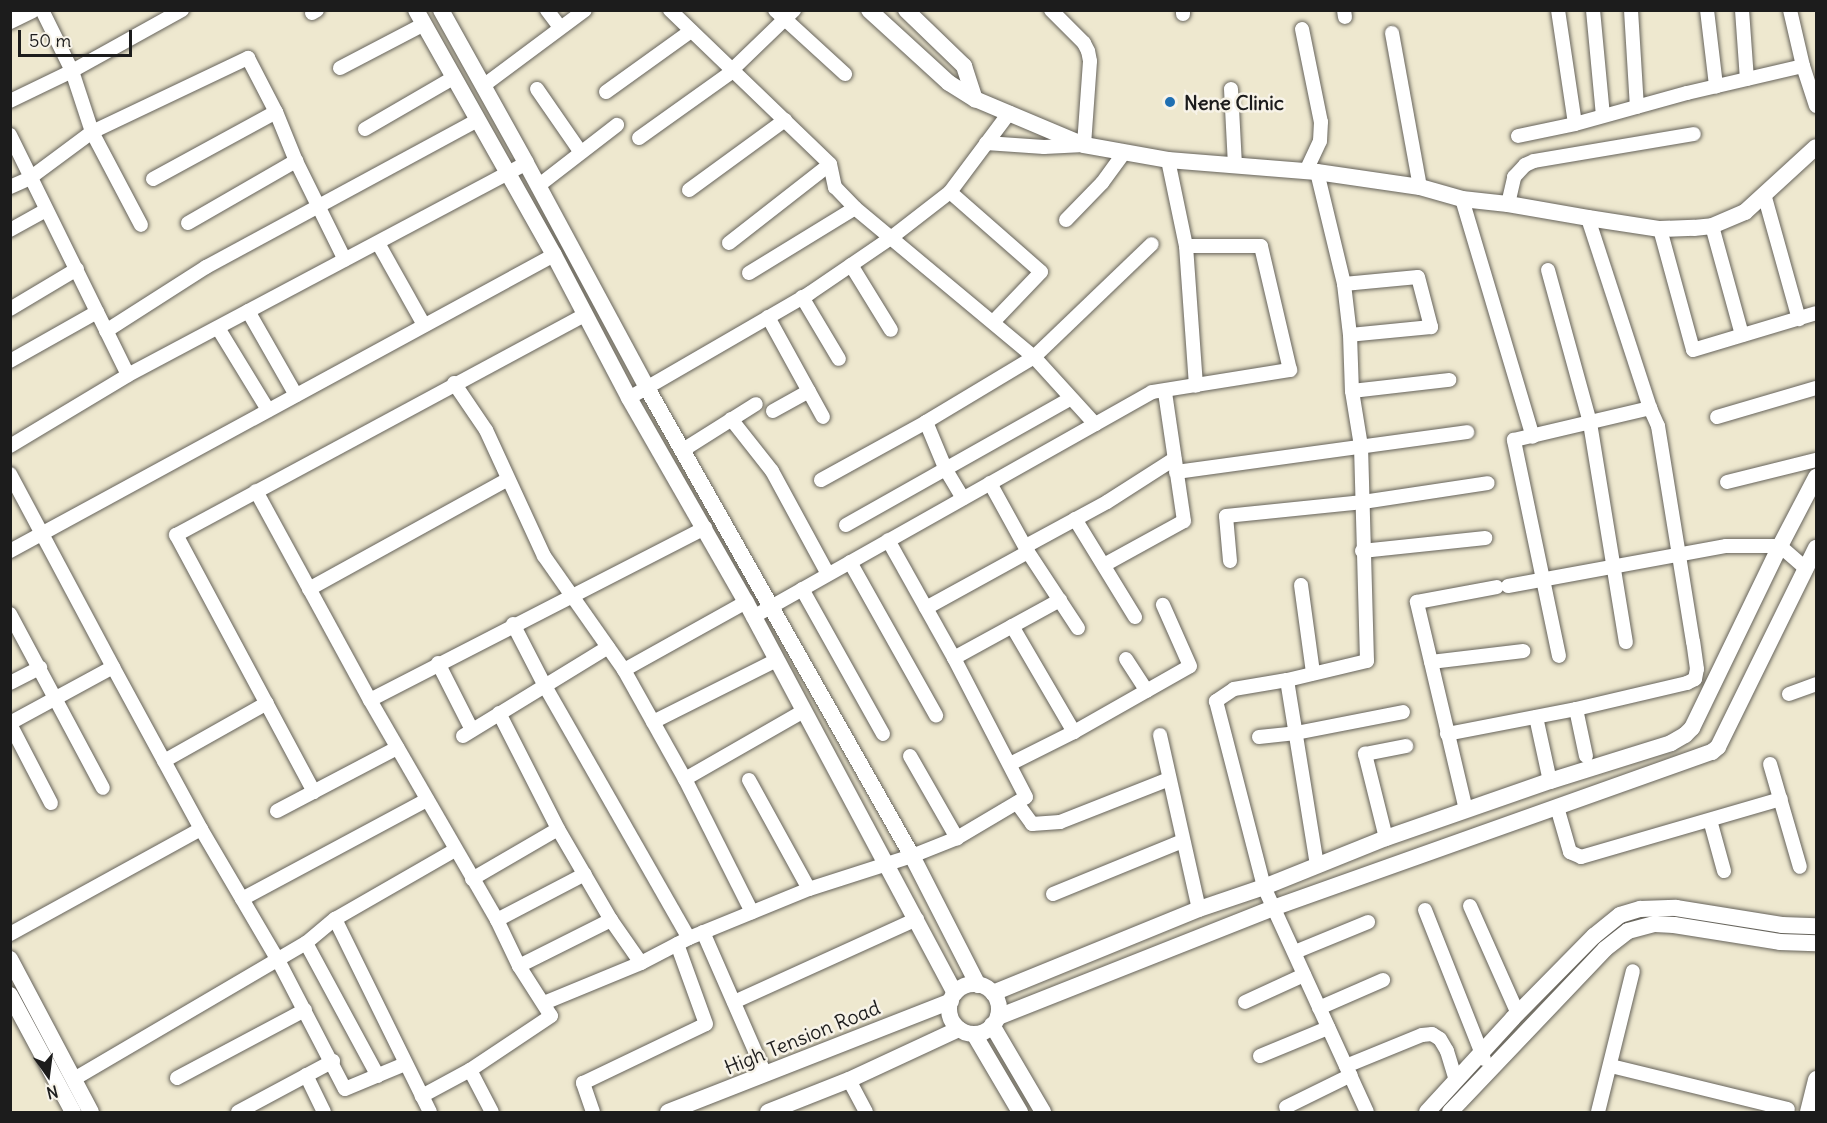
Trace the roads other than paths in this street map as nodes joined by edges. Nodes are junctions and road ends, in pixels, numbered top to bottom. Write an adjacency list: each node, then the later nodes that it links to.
1 (33, 10): 19 (street)
2 (42, 10): 27 (street)
3 (182, 10): 27 (street)
4 (441, 10): 31 (street)
5 (548, 10): 20 (street)
6 (585, 10): 20 (street)
7 (670, 10): 22 (street)
8 (869, 10): 36 (street)
9 (906, 10): 36 (street)
10 (1050, 10): 54 (street)
11 (1558, 10): 45 (street)
12 (1593, 10): 42 (street)
13 (1631, 10): 39 (street)
14 (1707, 10): 32 (street)
15 (1742, 10): 30 (street)
16 (1790, 10): 24 (street)
17 (784, 13): 26 (street); 28 (street)
18 (420, 17): 25 (street); 29 (street)
19 (10, 21)
20 (560, 27): 31 (street)
21 (1302, 29): 64 (street)
22 (692, 31): 26 (street); 35 (street)
23 (1392, 33): 69 (street)
24 (1803, 66): 30 (street); 38 (street)
25 (340, 69)
26 (733, 70): 44 (street); 52 (street)
27 (72, 71): 37 (street); 48 (street)
28 (845, 74)
29 (453, 78): 43 (street); 47 (street)
30 (1747, 79): 32 (street)
31 (483, 86): 60 (street)
32 (1716, 86): 39 (street)
33 (537, 89): 56 (street)
34 (1231, 89): 62 (street)
35 (606, 92)
36 (975, 99): 41 (street)
37 (10, 101)
38 (1816, 106)
39 (1637, 107): 42 (street)
40 (276, 112): 48 (street); 59 (street); 66 (street)
41 (1009, 113): 53 (street); 54 (street)
42 (1604, 116): 45 (street)
43 (478, 120): 63 (street); 75 (street)
44 (785, 120): 61 (street); 70 (street)
45 (1575, 124): 51 (street)
46 (617, 125): 56 (street)
47 (365, 129)
48 (92, 132): 65 (street); 81 (street)
49 (1694, 134): 74 (street)
50 (10, 135): 65 (street)
51 (1518, 136)
52 (639, 138)
53 (987, 143): 54 (street); 71 (street)
54 (1084, 145): 57 (street)
55 (1816, 147): 72 (street)
56 (580, 151): 67 (street)
57 (1124, 153): 58 (street); 79 (street)
58 (1168, 160): 62 (street); 89 (street)
59 (296, 162): 75 (street); 80 (street)
60 (526, 163): 63 (street); 67 (street)
61 (830, 164): 76 (street); 87 (street)
62 (1235, 165): 64 (street)
63 (508, 172): 86 (street); 90 (street)
64 (1312, 172): 69 (street); 96 (street)
65 (30, 178): 68 (street); 77 (street)
66 (153, 179)
67 (538, 186): 119 (street)
68 (10, 187)
69 (1420, 187): 73 (street)
70 (689, 190)
71 (950, 192): 85 (street); 105 (street)
72 (1764, 194): 82 (street); 104 (street)
73 (1462, 199): 74 (street); 138 (street)
74 (1508, 204): 78 (street)
75 (319, 206): 91 (street); 109 (street)
76 (855, 208): 85 (street); 95 (street)
77 (46, 210): 84 (street); 93 (street)
78 (1588, 218): 83 (street); 128 (street)
79 (1066, 220)
80 (188, 223)
81 (141, 225)
82 (1712, 226): 83 (street); 111 (street)
83 (1660, 229): 111 (street)
84 (10, 230)
85 (892, 237): 92 (street); 105 (street)
86 (378, 243): 91 (street); 106 (street)
87 (729, 243)
88 (1152, 243): 112 (street)
89 (1186, 246): 118 (street); 118 (street)
90 (554, 255): 102 (street); 106 (street)
91 (345, 260): 99 (street)
92 (851, 265): 97 (street); 108 (street)
93 (77, 269): 98 (street); 100 (street)
94 (1548, 270): 135 (street)
95 (749, 273)
96 (1344, 284): 110 (street); 110 (street)
97 (802, 297): 103 (street); 113 (street)
98 (10, 309)
99 (248, 311): 107 (street); 124 (street)
100 (97, 312): 109 (street); 114 (street)
101 (1816, 313): 104 (street)
102 (584, 315): 117 (street); 125 (street)
103 (768, 317): 119 (street); 121 (street)
104 (1799, 319): 111 (street)
105 (993, 322): 112 (street)
106 (424, 325): 124 (street)
107 (218, 328): 115 (street); 129 (street)
108 (891, 330)
109 (106, 331): 115 (street)
110 (1350, 335): 122 (street)
111 (1742, 335)
112 (1034, 357): 126 (street); 134 (street)
113 (839, 359)
114 (10, 361)
115 (128, 375): 139 (street)
116 (1449, 380): 122 (street)
117 (454, 383): 147 (street); 152 (street)
118 (1196, 386): 123 (street)
119 (647, 388): 125 (street); 141 (street)
120 (1816, 388): 132 (street)
121 (809, 391): 130 (street); 131 (street)
122 (1353, 391): 140 (street)
123 (1165, 392): 136 (street); 143 (street)
124 (296, 395): 129 (street)
125 (629, 398): 157 (street)
126 (1070, 399): 136 (street); 144 (street)
127 (756, 404): 133 (street)
128 (1650, 408): 135 (street); 166 (street)
129 (268, 410): 158 (street)
130 (773, 411)
131 (823, 417)
132 (1716, 417)
133 (731, 419): 141 (street); 172 (street)
134 (926, 422): 144 (street); 148 (street)
135 (1590, 423): 138 (street); 170 (street)
136 (1095, 424): 150 (street)
137 (1467, 432): 140 (street)
138 (1533, 437): 173 (street)
139 (10, 446)
140 (1361, 446): 143 (street); 154 (street)
141 (684, 450): 180 (street)
142 (1816, 460): 149 (street)
143 (1175, 466): 155 (street); 169 (street)
144 (946, 470): 153 (street); 156 (street)
145 (10, 474): 158 (street)
146 (1816, 477): 161 (street)
147 (508, 479): 175 (street); 177 (street)
148 (821, 480)
149 (1727, 482)
150 (990, 483): 153 (street); 163 (street)
151 (1488, 483): 154 (street)
152 (256, 491): 175 (street); 209 (street)
153 (963, 498): 160 (street)
154 (1363, 502): 165 (street); 167 (street)
155 (1075, 519): 163 (street); 169 (street)
156 (846, 525)
157 (705, 528): 177 (street); 182 (street)
158 (42, 534): 164 (street); 197 (street)
159 (1485, 538): 165 (street)
160 (888, 540): 168 (street); 181 (street)
161 (1780, 546): 166 (street); 171 (street); 234 (street)
162 (1816, 548): 171 (street)
163 (1027, 549): 178 (street); 181 (street)
164 (10, 551)
165 (1362, 551): 200 (street)
166 (1678, 557): 170 (street); 210 (street)
167 (1230, 561)
168 (850, 562): 172 (street); 214 (street)
169 (1104, 565): 184 (street)
170 (1612, 566): 173 (street); 188 (street)
171 (1806, 569): 242 (street)
172 (828, 574): 176 (street)
173 (1545, 579): 191 (street); 195 (street)
174 (1301, 585): 200 (street)
175 (309, 589): 208 (street)
176 (802, 589): 180 (street); 221 (street)
177 (573, 594): 185 (street); 189 (street)
178 (1060, 600): 186 (street); 187 (street)
179 (1163, 605): 205 (street)
180 (772, 608): 182 (street); 253 (street)
181 (926, 608): 192 (street)
182 (749, 610): 194 (street); 199 (street)
183 (10, 614): 198 (street)
184 (1135, 617)
185 (513, 624): 196 (street); 204 (street)
186 (1012, 626): 192 (street); 218 (street)
187 (1078, 628)
188 (1626, 642)
189 (608, 647): 199 (street); 204 (street)
190 (1523, 651): 195 (street)
191 (1559, 656)
192 (954, 658): 229 (street)
193 (1126, 659): 205 (street)
194 (775, 661): 211 (street); 216 (street)
195 (1431, 662): 220 (street)
196 (438, 663): 208 (street); 213 (street)
197 (113, 667): 207 (street); 228 (street)
198 (40, 668): 202 (street); 207 (street)
199 (624, 670): 216 (street)
200 (1313, 673): 201 (street)
201 (1287, 680): 219 (street); 260 (street)
202 (10, 683)
203 (1816, 684): 206 (street)
204 (545, 686): 213 (street); 277 (street)
205 (1147, 691): 218 (street)
206 (1789, 694)
207 (57, 699): 217 (street); 235 (street)
208 (369, 700): 225 (street)
209 (267, 703): 228 (street); 236 (street)
210 (1576, 709): 215 (street); 227 (street)
211 (802, 712): 231 (street); 254 (street)
212 (1403, 712): 219 (street)
213 (499, 714): 248 (street)
214 (936, 715)
215 (1536, 717): 220 (street); 234 (street)
216 (653, 722): 231 (street)
217 (10, 723): 241 (street)
218 (1074, 732): 229 (street)
219 (1296, 733): 223 (street); 255 (street)
220 (1447, 734): 243 (street)
221 (883, 735)
222 (1160, 735): 232 (street)
223 (1259, 737)
224 (1406, 746): 250 (street)
225 (397, 748): 236 (street); 238 (street)
226 (910, 756): 249 (street)
227 (1586, 756)
228 (164, 761): 247 (street)
229 (1010, 764): 240 (street)
230 (1770, 764): 237 (street)
231 (686, 779): 268 (street)
232 (1169, 779): 240 (street); 251 (street)
233 (749, 780): 261 (street)
234 (1550, 781): 239 (street)
235 (103, 788)
236 (314, 792): 244 (street)
237 (1781, 799): 245 (street); 256 (street)
238 (427, 800): 252 (street); 263 (street)
239 (1492, 801): 243 (street); 246 (street)
240 (1017, 803): 249 (street)
241 (51, 804)
242 (1557, 807): 245 (street); 246 (street)
243 (1466, 810): 250 (street)
244 (277, 811)
245 (1710, 820): 257 (street)
246 (1502, 826): 265 (street)
247 (201, 829): 263 (street); 276 (street)
248 (558, 830): 258 (street); 259 (street)
249 (957, 838): 253 (street)
250 (1386, 838): 255 (street)
251 (1183, 841): 262 (street); 266 (street)
252 (455, 850): 259 (street); 269 (street)
253 (912, 856): 254 (street); 288 (street)
254 (886, 863): 261 (street); 270 (street)
255 (1317, 866): 260 (street)
256 (1800, 867)
257 (1724, 871)
258 (585, 874): 271 (street); 272 (street)
259 (472, 879): 271 (street)
260 (1264, 887): 265 (street); 266 (street)
261 (809, 889): 268 (street)
262 (1053, 894)
263 (242, 899): 282 (street)
264 (1470, 906): 296 (street)
265 (1272, 908): 280 (street); 297 (street)
266 (1199, 909): 288 (street)
267 (1425, 910): 300 (street)
268 (752, 912): 275 (street)
269 (335, 919): 278 (street); 303 (street)
270 (917, 919): 290 (street); 291 (street)
271 (497, 920): 284 (street)
272 (611, 920): 283 (street); 284 (street)
273 (1368, 921): 280 (street)
274 (1816, 926): 296 (street)
275 (703, 932): 277 (street); 291 (street)
276 (10, 934)
277 (683, 941): 283 (street); 325 (street)
278 (306, 943): 282 (street); 310 (street)
279 (1816, 943): 306 (street)
280 (1295, 952): 286 (street)
281 (10, 959): 312 (street)
282 (278, 960): 295 (street); 312 (street)
283 (641, 963): 293 (street)
284 (519, 966): 293 (street)
285 (1634, 971): 304 (street)
286 (1304, 975): 292 (street); 294 (street)
287 (1383, 980): 294 (street)
288 (985, 989): 290 (street); 297 (street)
289 (10, 994): 320 (street)
290 (953, 997): 299 (street); 308 (street, High Tension Road)
291 (734, 1002): 308 (street)
292 (1245, 1002)
293 (544, 1004): 305 (street)
294 (1319, 1008): 298 (street)
295 (305, 1010): 302 (street); 311 (street)
296 (1518, 1014): 300 (street)
297 (995, 1021): 299 (street); 330 (street)
298 (1328, 1028): 301 (street); 307 (street)
299 (967, 1032): 314 (street); 329 (street)
300 (1482, 1053): 306 (street); 315 (street)
301 (1260, 1056)
302 (333, 1061): 309 (street); 310 (street)
303 (405, 1064): 310 (street); 316 (street)
304 (1611, 1065): 318 (street); 334 (street)
305 (470, 1070): 316 (street); 324 (street)
306 (1489, 1070): 333 (street)
307 (1348, 1071): 315 (street); 317 (street); 331 (street)
308 (765, 1074): 326 (street, High Tension Road)
309 (306, 1075): 322 (street); 323 (street)
310 (378, 1076)
311 (177, 1078)
312 (74, 1079): 321 (street)
313 (1816, 1079): 335 (street)
314 (849, 1080): 327 (street); 328 (street)
315 (1456, 1081): 332 (street)
316 (422, 1096): 319 (street)
317 (1286, 1107)
318 (1788, 1109)
319 (430, 1112)
320 (73, 1113)
321 (91, 1113)
322 (238, 1113)
323 (324, 1113)
324 (492, 1113)
325 (593, 1113)
326 (668, 1113)
327 (768, 1113)
328 (866, 1113)
329 (1020, 1113)
330 (1043, 1113)
331 (1367, 1113)
332 (1427, 1113)
333 (1450, 1113)
334 (1598, 1113)
335 (1808, 1113)

